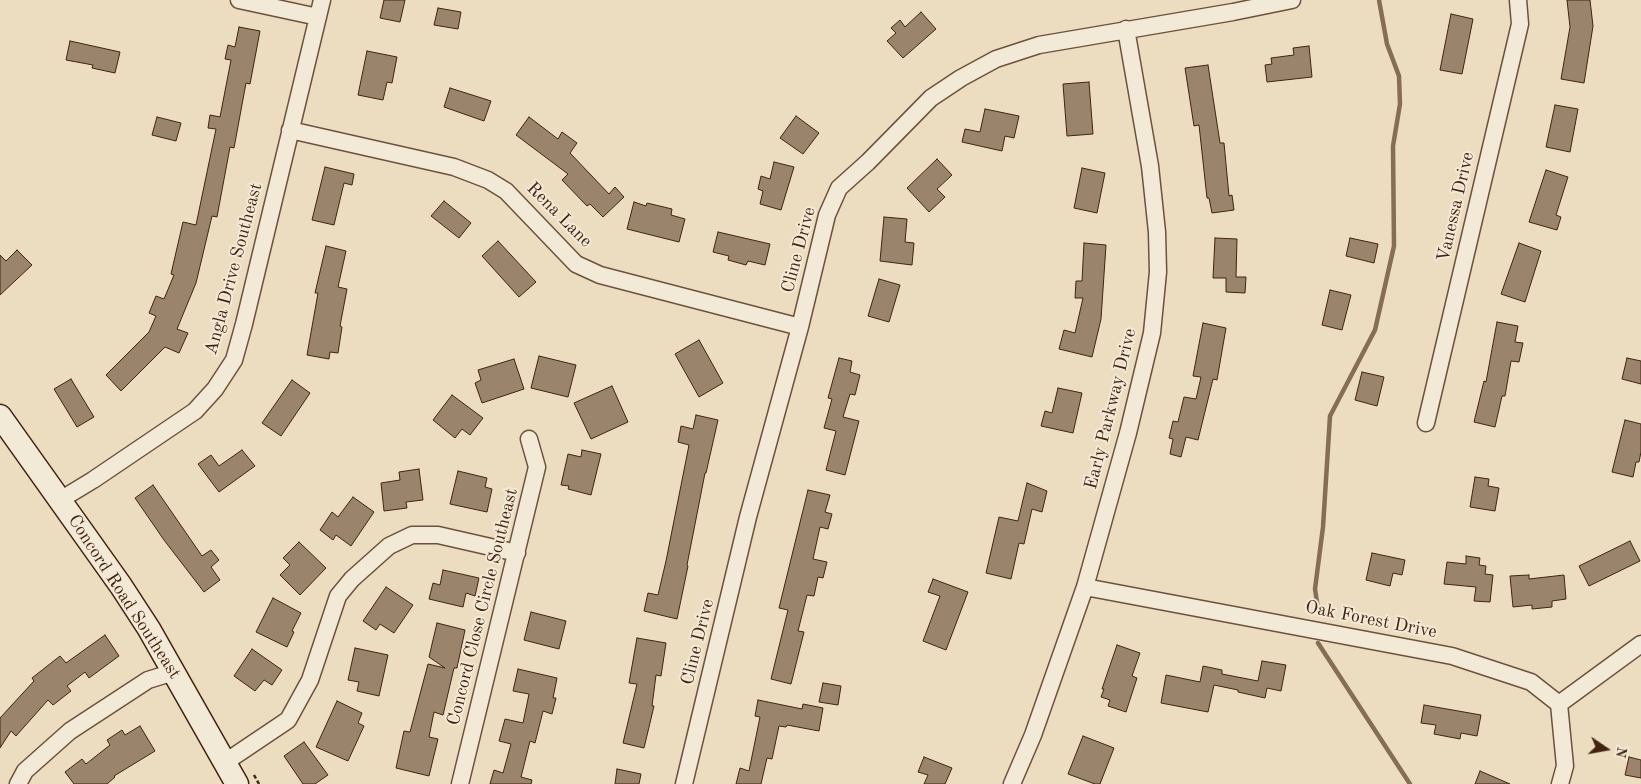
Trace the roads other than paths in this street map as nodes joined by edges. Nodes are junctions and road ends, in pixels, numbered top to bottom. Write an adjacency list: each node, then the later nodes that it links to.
1 (239, 0): 5 (street)
2 (322, 0): 5 (street, Angla Drive Southeast)
3 (1292, 0): 6 (street, Cline Drive)
4 (1518, 0): 10 (street, Vanessa Drive)
5 (318, 17): 7 (street, Angla Drive Southeast)
6 (1126, 29): 8 (street, Cline Drive); 14 (street, Early Parkway Drive)
7 (290, 130): 8 (street, Rena Lane); 12 (street, Angla Drive Southeast)
8 (800, 327): 22 (street, Cline Drive)
9 (0, 416): 12 (street, Concord Road Southeast)
10 (1426, 423)
11 (529, 439): 13 (street, Concord Close Circle Southeast)
12 (60, 500): 16 (street, Concord Road Southeast)
13 (517, 553): 18 (street); 21 (street, Concord Close Circle Southeast)
14 (1085, 587): 17 (street, Oak Forest Drive); 23 (street, Early Parkway Drive)
15 (1641, 644): 17 (street)
16 (174, 672): 18 (street, Concord Road Southeast); 19 (street)
17 (1559, 704): 24 (street)
18 (224, 763): 20 (street, Concord Road Southeast)
19 (18, 784)
20 (237, 784)
21 (460, 784)
22 (684, 784)
23 (1012, 784)
24 (1560, 784)

